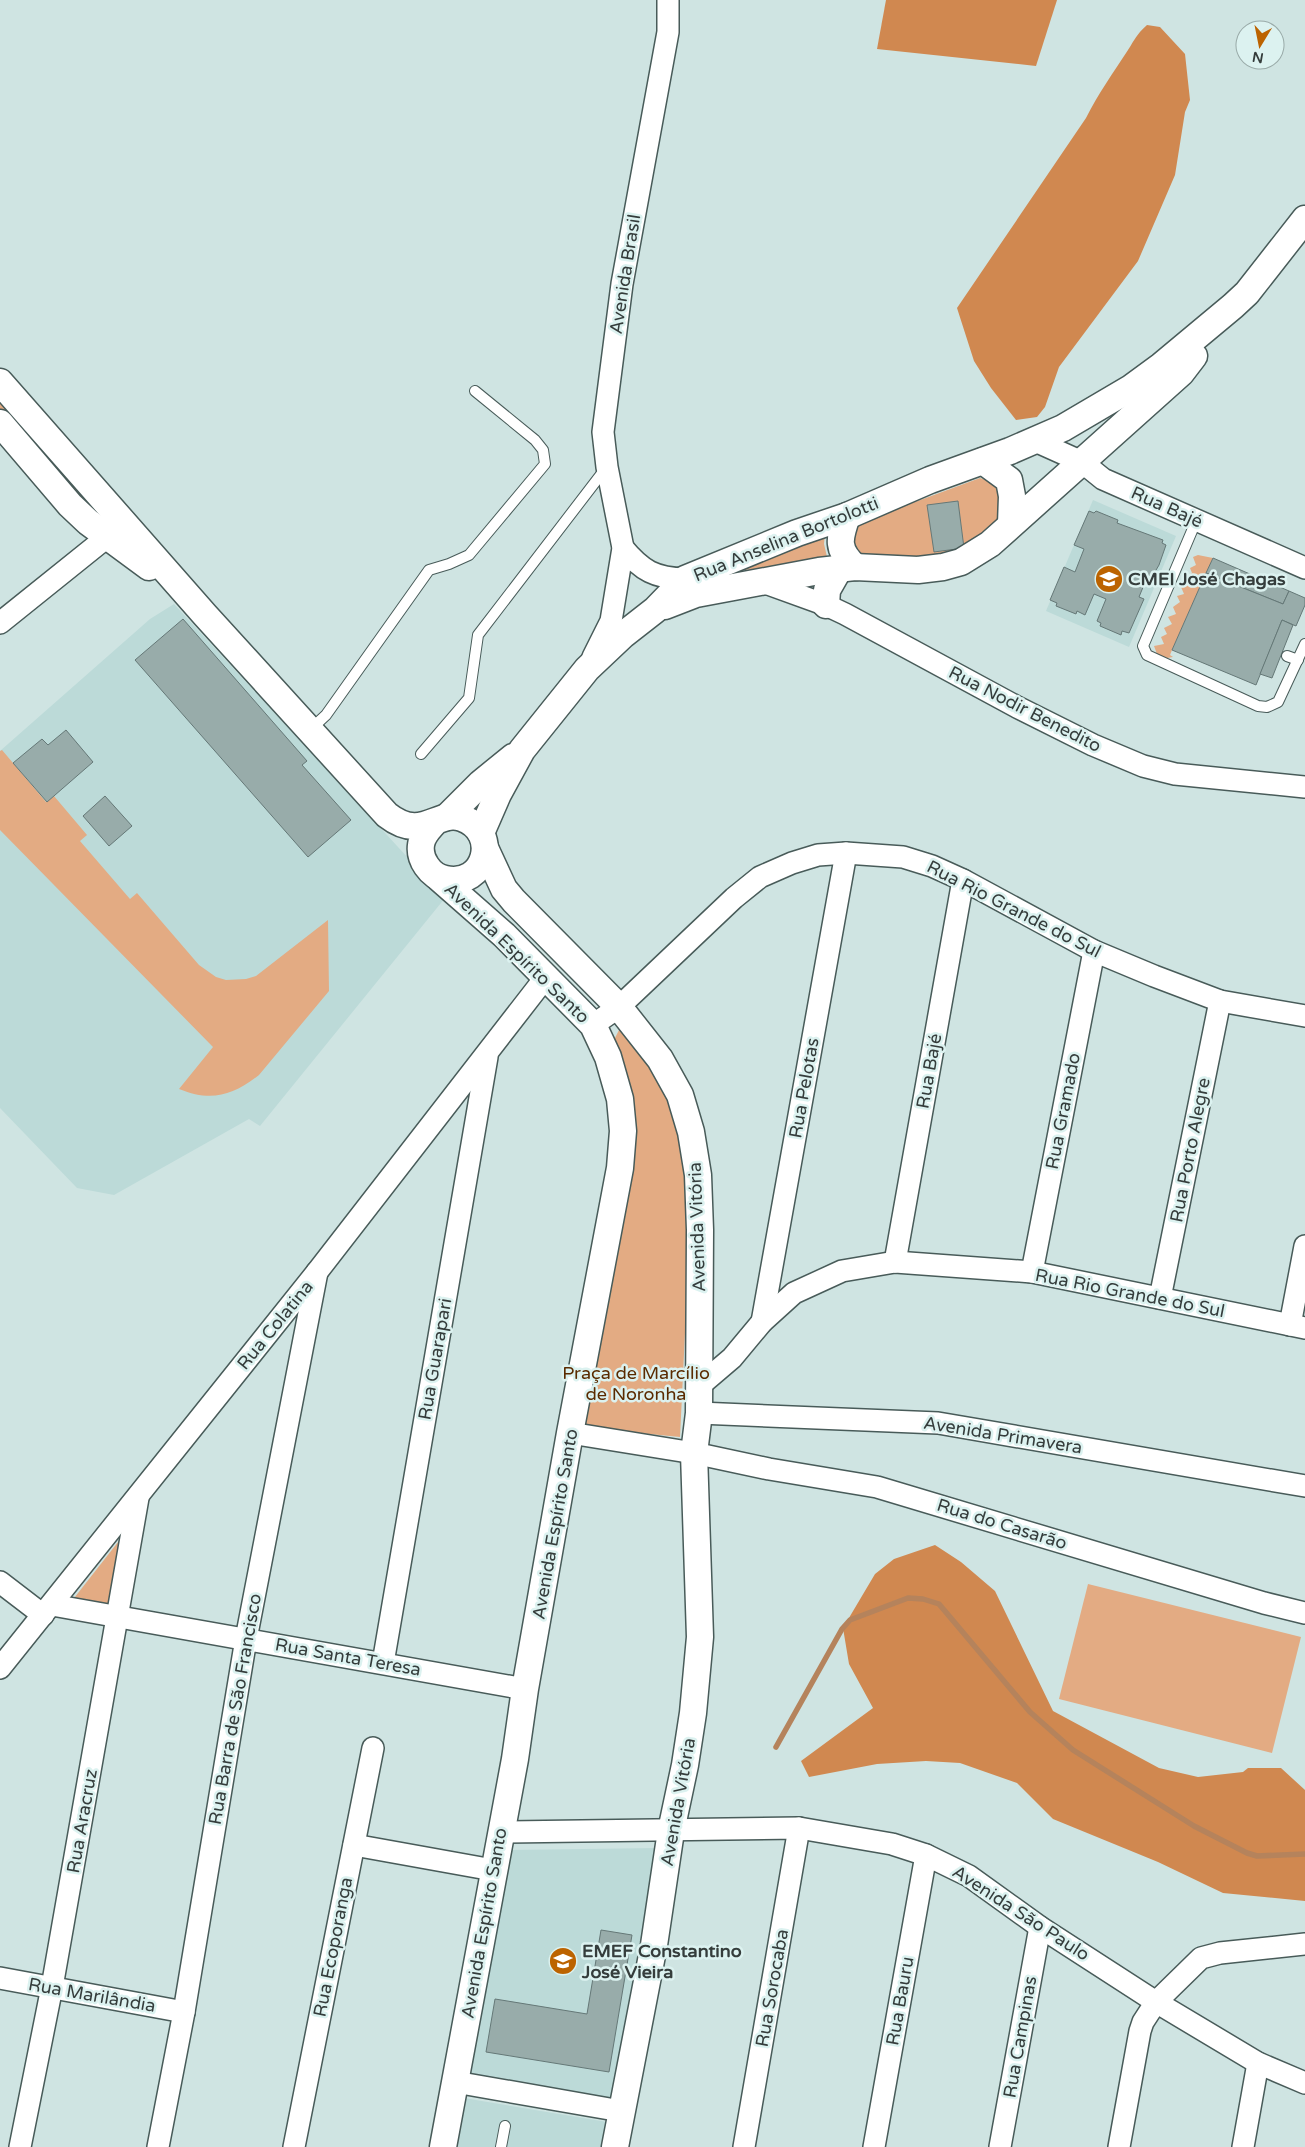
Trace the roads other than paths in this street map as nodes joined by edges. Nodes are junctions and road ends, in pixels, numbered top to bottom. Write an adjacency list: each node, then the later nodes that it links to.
1 (668, 0): 10 (street, Avenida Brasil)
2 (1305, 219): 3 (street, Rua Anselina Bortolotti)
3 (1233, 306): 7 (street, Rua Anselina Bortolotti); 9 (street, Rua Anselina Bortolotti)
4 (0, 382): 22 (street)
5 (475, 392): 28 (lane)
6 (0, 423): 14 (street)
7 (1033, 440): 8 (street, Rua Anselina Bortolotti); 9 (street, Rua Bajé)
8 (984, 461): 11 (street, Rua Anselina Bortolotti); 13 (street)
9 (1082, 462): 12 (street, Rua Bajé); 13 (street, Rua Anselina Bortolotti)
10 (607, 467): 15 (street, Avenida Brasil); 30 (lane)
11 (847, 516): 16 (street); 18 (street, Rua Anselina Bortolotti)
12 (1196, 519): 17 (street, Rua Bajé); 26 (lane)
13 (1011, 524): 16 (street, Rua Anselina Bortolotti)
14 (107, 538): 22 (street); 23 (street)
15 (623, 548): 18 (street); 27 (street, Avenida Brasil)
16 (847, 568): 19 (street, Rua Anselina Bortolotti); 20 (street)
17 (1305, 568)
18 (685, 579): 21 (street, Rua Anselina Bortolotti)
19 (760, 581): 20 (street, Rua Nodir Benedito); 21 (street, Rua Anselina Bortolotti)
20 (826, 605): 31 (street, Rua Nodir Benedito)
21 (655, 610): 27 (street)
22 (205, 615): 28 (street)
23 (0, 623)
24 (1305, 644): 26 (lane)
25 (1287, 656): 26 (lane)
26 (1298, 660)
27 (587, 669): 29 (street)
28 (310, 730): 32 (street)
29 (522, 750): 33 (street); 34 (street)
30 (421, 754)
31 (1305, 787)
32 (387, 815): 33 (street); 36 (street, Avenida Espírito Santo)
33 (441, 820): 34 (street); 36 (street)
34 (483, 840): 36 (street); 41 (street, Avenida Vitória)
35 (846, 853): 37 (street, Rua Rio Grande do Sul); 41 (street, Rua Rio Grande do Sul); 50 (street, Rua Pelotas)
36 (433, 872): 39 (street, Avenida Espírito Santo)
37 (963, 880): 38 (street, Rua Rio Grande do Sul); 46 (street, Rua Bajé)
38 (1094, 950): 40 (street, Rua Rio Grande do Sul); 48 (street, Rua Gramado)
39 (545, 978): 43 (street, Avenida Espírito Santo); 44 (street, Rua Colatina)
40 (1220, 1002): 42 (street, Rua Rio Grande do Sul); 49 (street, Rua Porto Alegre)
41 (624, 1012): 43 (street); 52 (street, Avenida Vitória)
42 (1305, 1016)
43 (593, 1025): 54 (street, Avenida Espírito Santo)
44 (487, 1054): 47 (street, Rua Colatina); 63 (street, Rua Guarapari)
45 (1305, 1246): 51 (street)
46 (895, 1262): 48 (street, Rua Rio Grande do Sul); 50 (street, Rua Rio Grande do Sul)
47 (317, 1272): 57 (street, Rua Colatina); 62 (street, Rua Barra de São Francisco)
48 (1032, 1272): 49 (street, Rua Rio Grande do Sul)
49 (1160, 1298): 51 (street, Rua Rio Grande do Sul)
50 (762, 1322): 52 (street, Rua Rio Grande do Sul)
51 (1297, 1327)
52 (698, 1387): 53 (street, Avenida Vitória)
53 (699, 1413): 55 (street, Avenida Vitória); 56 (street, Avenida Primavera)
54 (570, 1433): 55 (street); 65 (street, Avenida Espírito Santo)
55 (694, 1453): 60 (street, Rua do Casarão); 68 (street, Avenida Vitória)
56 (1305, 1486)
57 (138, 1495): 59 (street, Rua Colatina); 61 (street, Rua Aracruz)
58 (0, 1582): 59 (street)
59 (48, 1610): 61 (street, Rua Santa Teresa); 64 (street, Rua Colatina)
60 (1305, 1613)
61 (118, 1617): 62 (street, Rua Santa Teresa); 76 (street, Rua Aracruz)
62 (246, 1639): 63 (street, Rua Santa Teresa); 78 (street, Rua Barra de São Francisco)
63 (383, 1663): 65 (street, Rua Santa Teresa)
64 (0, 1668)
65 (526, 1688): 69 (street, Avenida Espírito Santo)
66 (373, 1748): 70 (street, Rua Ecoporanga)
67 (799, 1828): 68 (street, Avenida São Paulo); 71 (street, Avenida São Paulo); 90 (street, Rua Sorocaba)
68 (671, 1830): 69 (street, Avenida São Paulo); 82 (street, Avenida Vitória)
69 (500, 1832): 72 (street, Avenida Espírito Santo)
70 (354, 1845): 72 (street); 86 (street, Rua Ecoporanga)
71 (926, 1855): 73 (street, Avenida São Paulo); 91 (street, Rua Bauru)
72 (493, 1870): 80 (street, Avenida Espírito Santo)
73 (1040, 1926): 77 (street, Avenida São Paulo); 92 (street, Rua Campinas)
74 (1305, 1944): 77 (street)
75 (0, 1978): 76 (street, Rua Marilândia)
76 (52, 1987): 78 (street, Rua Marilândia); 84 (street, Rua Aracruz)
77 (1156, 2002): 79 (street, Avenida São Paulo); 93 (street)
78 (184, 2012): 85 (street, Rua Barra de São Francisco)
79 (1258, 2063): 81 (street, Avenida São Paulo); 94 (street)
80 (455, 2082): 82 (street); 87 (street, Avenida Espírito Santo)
81 (1305, 2083)
82 (621, 2111): 89 (street, Avenida Vitória)
83 (505, 2126): 88 (lane)
84 (20, 2147)
85 (158, 2147)
86 (294, 2147)
87 (443, 2147)
88 (500, 2147)
89 (614, 2147)
90 (744, 2147)
91 (874, 2147)
92 (1000, 2147)
93 (1119, 2147)
94 (1243, 2147)

